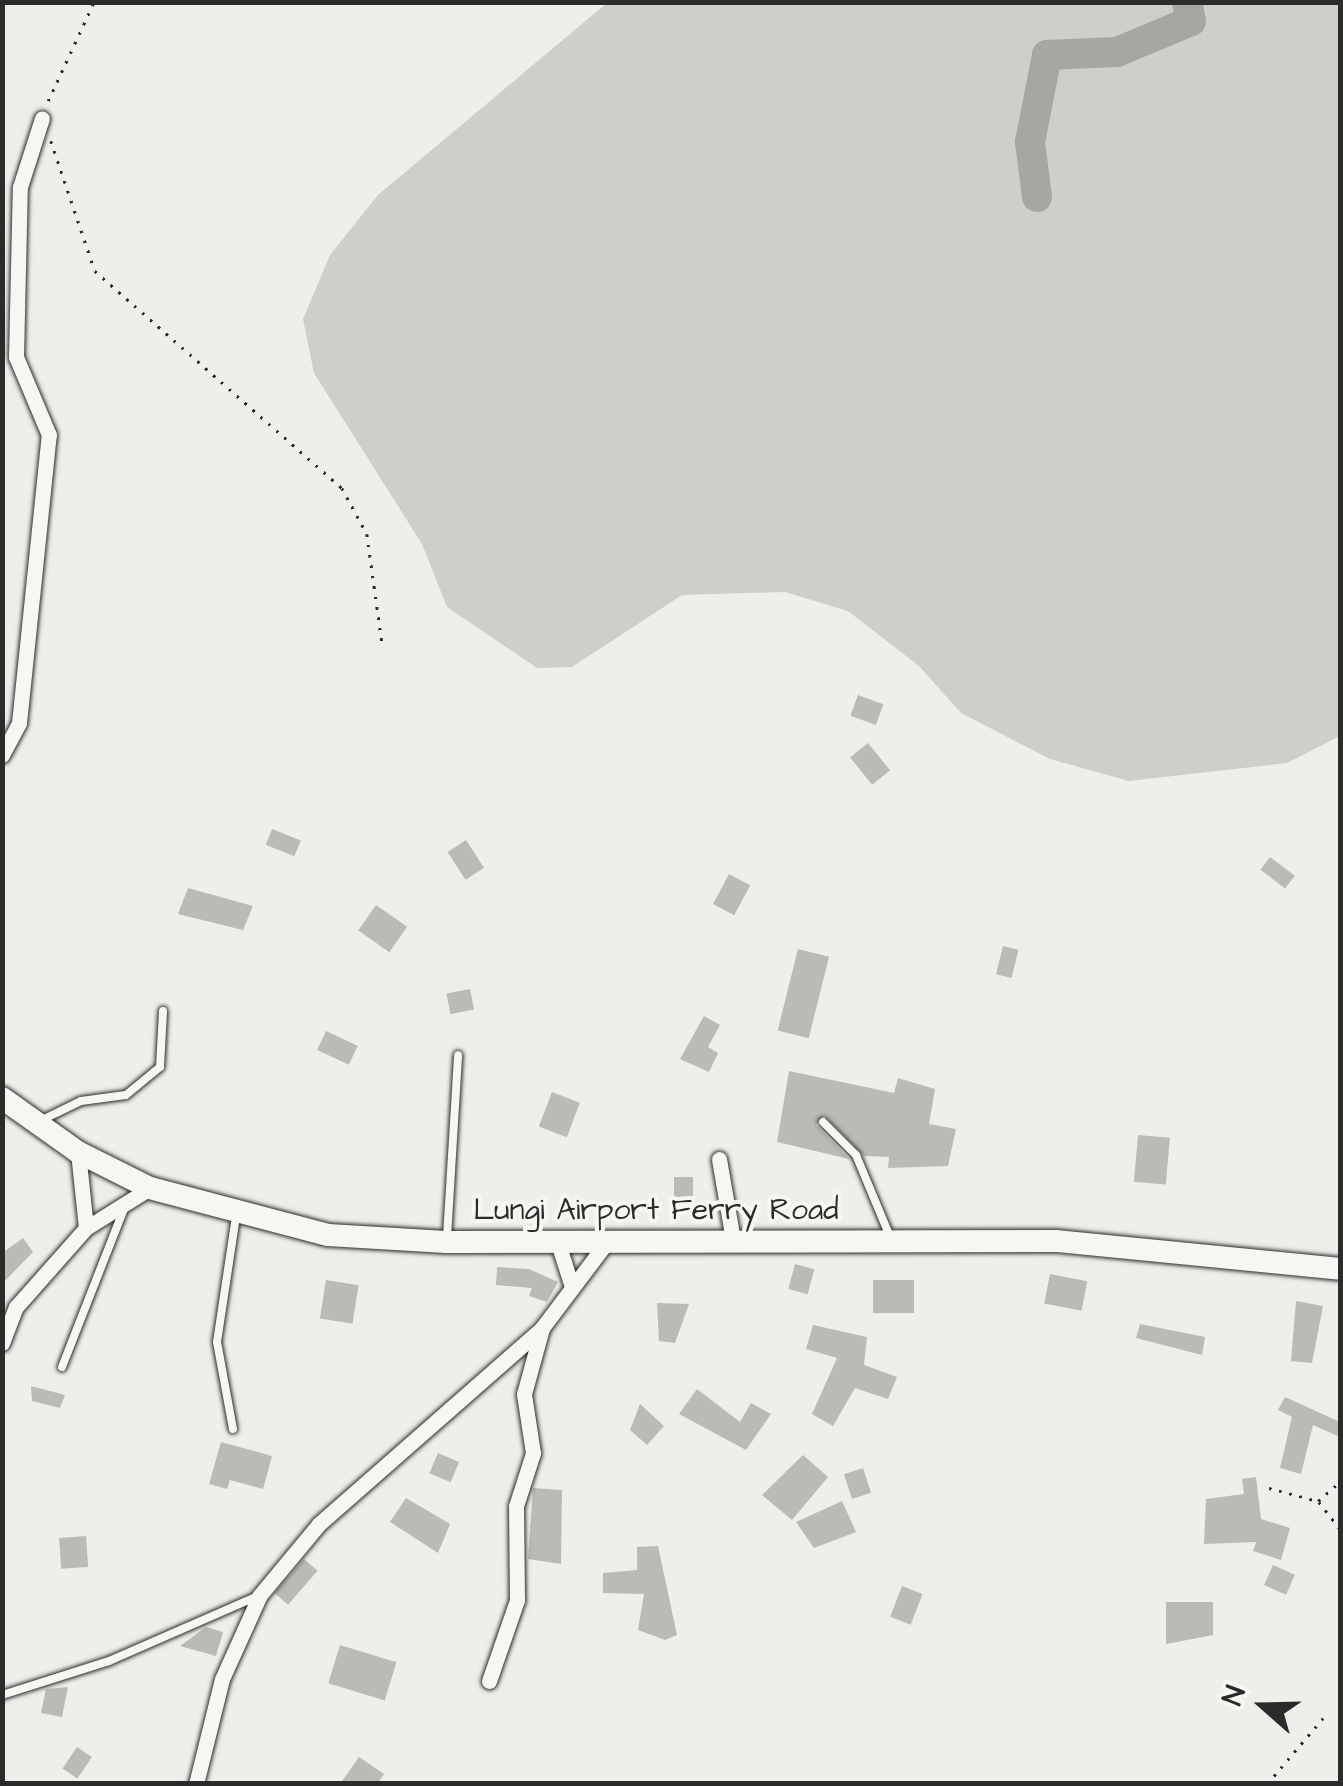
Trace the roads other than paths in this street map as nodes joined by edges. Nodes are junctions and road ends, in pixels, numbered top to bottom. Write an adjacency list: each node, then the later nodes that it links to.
1 (42, 118): 2 (street)
2 (2, 755)
3 (163, 1011): 7 (lane)
4 (458, 1055): 18 (lane)
5 (3, 1098): 7 (main road, Lungi Airport Ferry Road)
6 (823, 1122): 14 (lane)
7 (34, 1124): 8 (main road, Lungi Airport Ferry Road)
8 (78, 1152): 10 (main road, Lungi Airport Ferry Road); 13 (street)
9 (718, 1159): 17 (street)
10 (150, 1188): 11 (street); 12 (main road, Lungi Airport Ferry Road)
11 (127, 1200): 13 (street); 24 (lane)
12 (236, 1216): 18 (main road, Lungi Airport Ferry Road); 25 (lane)
13 (86, 1228): 21 (street)
14 (892, 1238): 17 (main road, Lungi Airport Ferry Road); 19 (main road, Lungi Airport Ferry Road)
15 (609, 1239): 16 (main road, Lungi Airport Ferry Road); 17 (main road, Lungi Airport Ferry Road); 20 (street)
16 (558, 1240): 18 (main road, Lungi Airport Ferry Road); 20 (street)
17 (733, 1240)
18 (446, 1242)
19 (1340, 1269)
20 (572, 1287): 22 (street)
21 (9, 1307): 23 (street)
22 (542, 1328): 26 (street); 27 (street)
23 (2, 1344)
24 (62, 1367)
25 (233, 1429)
26 (260, 1594): 28 (lane); 29 (street)
27 (489, 1681)
28 (2, 1695)
29 (196, 1784)

